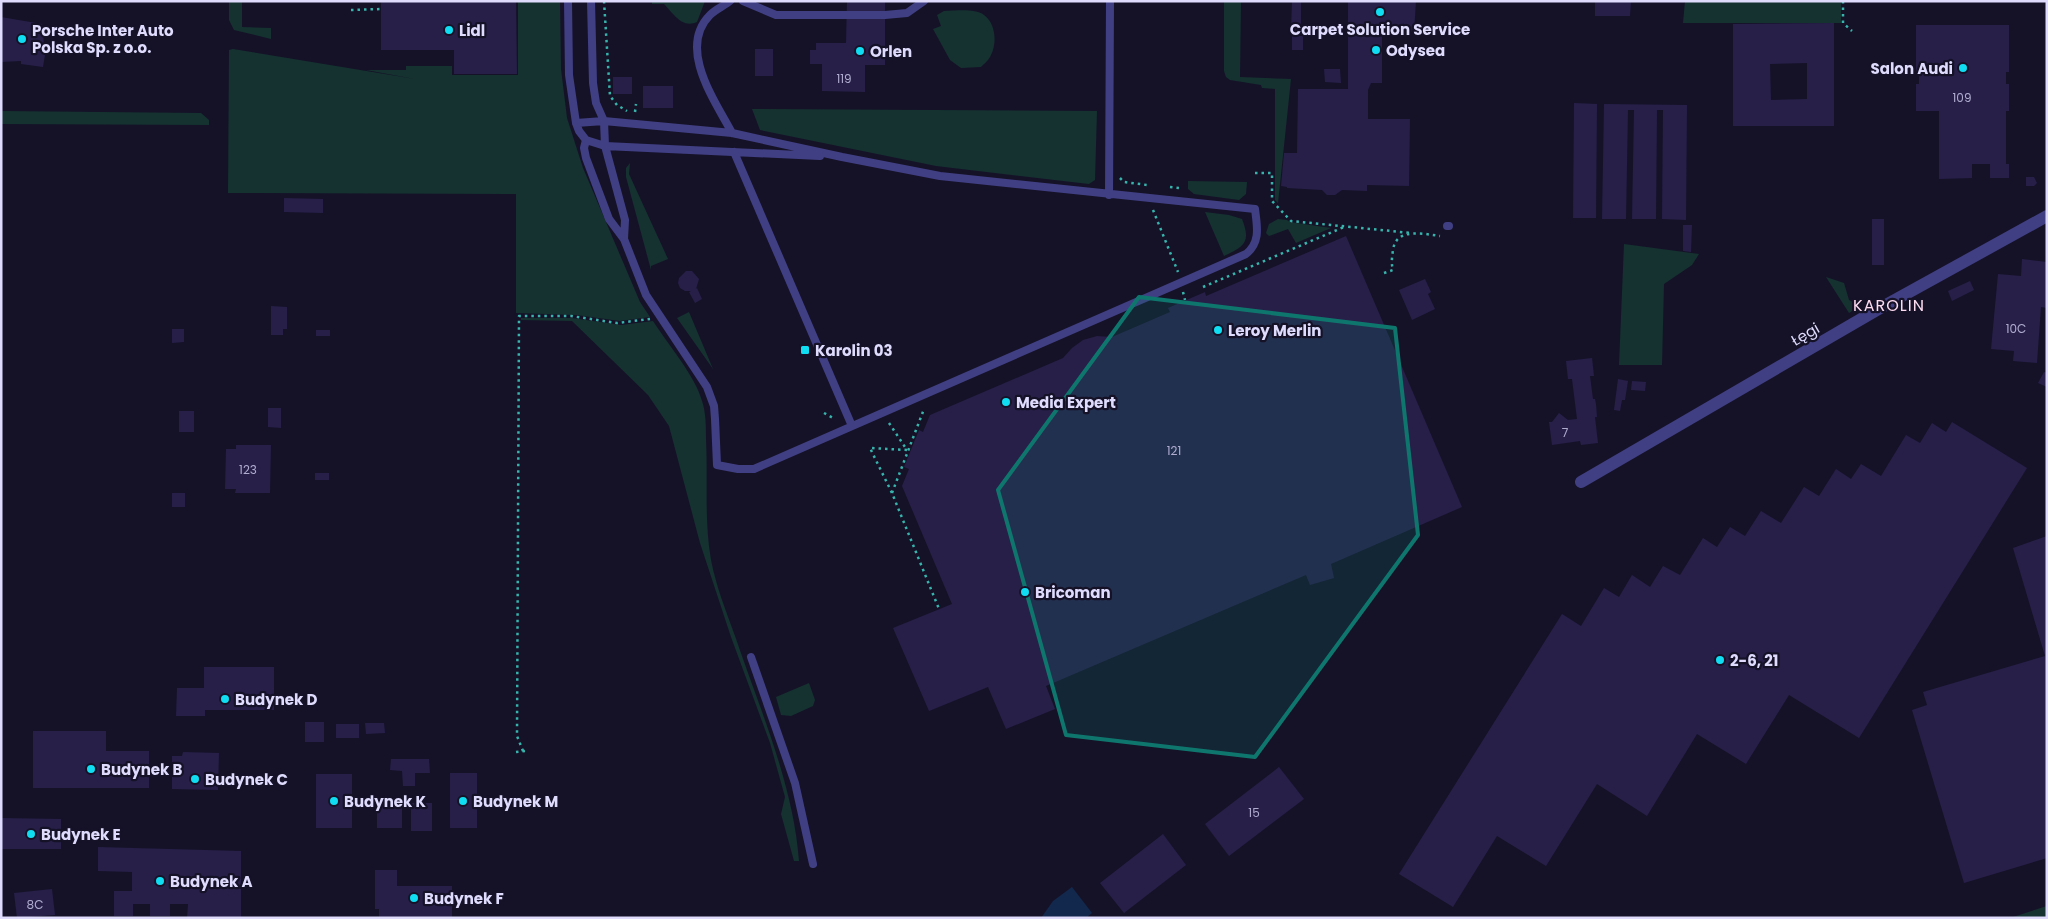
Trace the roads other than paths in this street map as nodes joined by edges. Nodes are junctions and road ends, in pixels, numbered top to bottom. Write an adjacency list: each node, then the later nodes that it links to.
1 (568, 1): 8 (lane)
2 (592, 1): 7 (lane)
3 (730, 1): 9 (lane)
4 (743, 1): 5 (lane)
5 (924, 1)
6 (1110, 1): 14 (lane)
7 (604, 121): 8 (lane); 9 (lane); 11 (lane)
8 (576, 123): 10 (lane)
9 (732, 132): 13 (lane)
10 (586, 140): 11 (lane); 16 (lane)
11 (605, 146): 12 (lane); 16 (lane)
12 (734, 152): 13 (lane); 17 (lane)
13 (842, 157): 14 (lane)
14 (1109, 195): 17 (lane)
15 (2047, 216): 18 (street, Łęgi)
16 (624, 238): 17 (lane)
17 (852, 426)
18 (1581, 482)
19 (751, 657): 20 (lane)
20 (813, 864)

